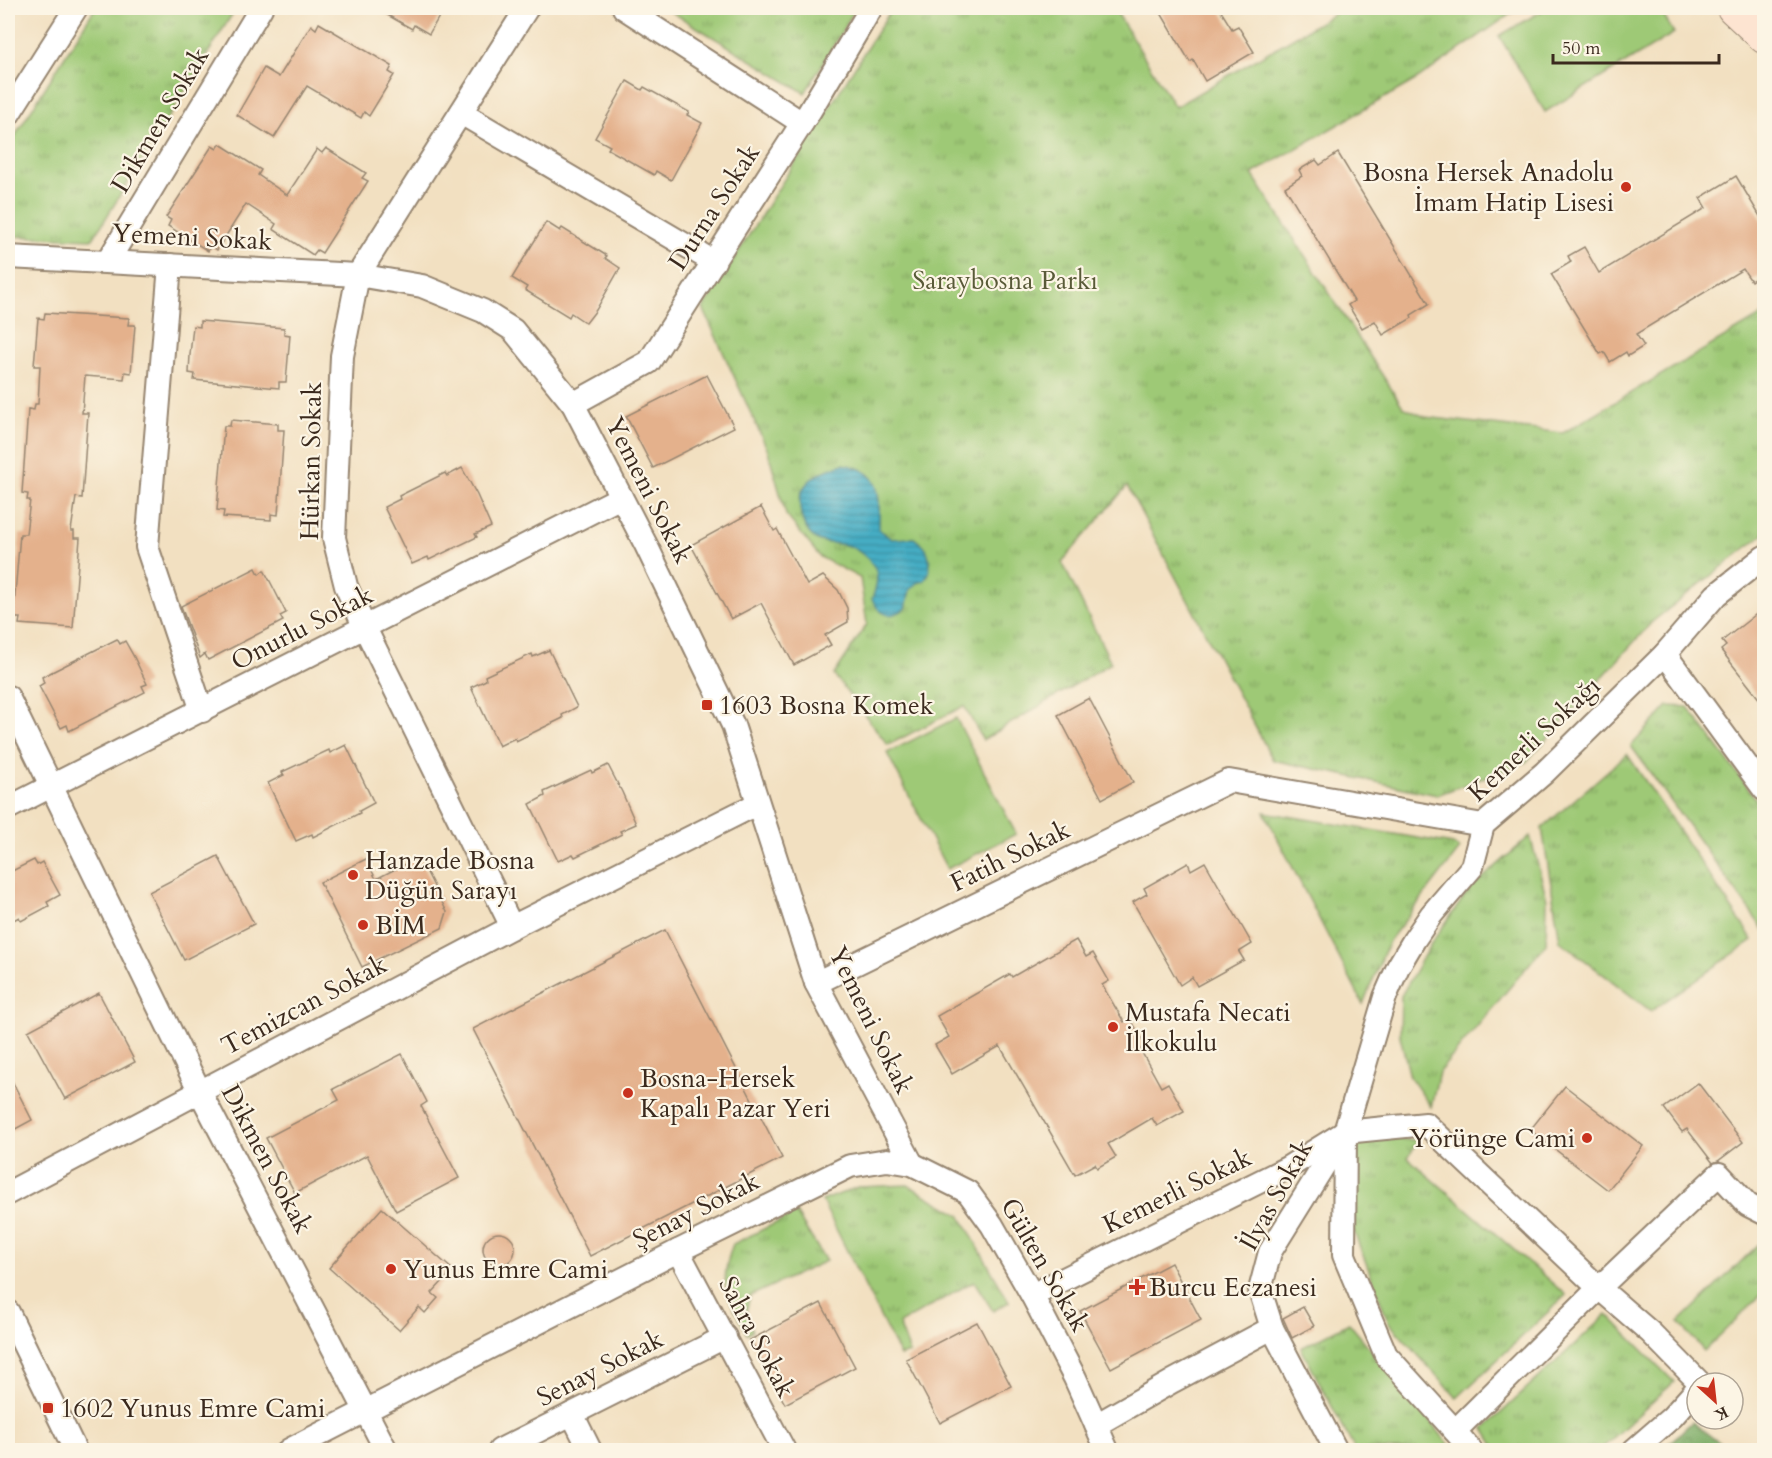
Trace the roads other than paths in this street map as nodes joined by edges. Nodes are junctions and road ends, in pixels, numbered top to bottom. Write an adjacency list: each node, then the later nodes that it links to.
1 (76, 8): 9 (street)
2 (261, 8): 12 (street, Dikmen Sokak)
3 (527, 8): 8 (street, Hürkan Sokak)
4 (624, 8): 10 (street)
5 (871, 8): 10 (street, Durna Sokak)
6 (1733, 8): 7 (street)
7 (1764, 37)
8 (461, 112): 13 (street); 15 (street, Hürkan Sokak)
9 (8, 115)
10 (802, 123): 13 (street, Durna Sokak)
11 (8, 257): 12 (street, Yemeni Sokak)
12 (108, 261): 14 (street, Yemeni Sokak)
13 (714, 262): 16 (street, Durna Sokak)
14 (170, 265): 15 (street, Yemeni Sokak); 22 (street)
15 (358, 275): 16 (street, Yemeni Sokak); 19 (street, Hürkan Sokak)
16 (573, 404): 17 (street, Yemeni Sokak)
17 (621, 497): 19 (street, Onurlu Sokak); 25 (street, Yemeni Sokak)
18 (1764, 557): 20 (street, Kemerli Sokağı)
19 (365, 628): 22 (street, Onurlu Sokak); 28 (street, Hürkan Sokak)
20 (1665, 654): 24 (street); 27 (street, Kemerli Sokağı)
21 (8, 697): 23 (street, Dikmen Sokak)
22 (202, 711): 23 (street, Onurlu Sokak)
23 (51, 787): 26 (street, Onurlu Sokak); 30 (street, Dikmen Sokak)
24 (1764, 789)
25 (757, 804): 28 (street, Temizcan Sokak); 29 (street, Yemeni Sokak)
26 (8, 808)
27 (1483, 825): 29 (street, Fatih Sokak); 31 (street, Kemerli Sokağı)
28 (512, 927): 30 (street, Temizcan Sokak)
29 (816, 983): 32 (street, Yemeni Sokak)
30 (200, 1092): 33 (street, Temizcan Sokak); 43 (street, Dikmen Sokak)
31 (1345, 1132): 36 (street); 37 (street, Kemerli Sokak); 39 (street, İlyas Sokak); 46 (street)
32 (912, 1164): 35 (street, Şenay Sokak); 37 (street, Gülten Sokak)
33 (8, 1193)
34 (1764, 1213): 36 (street)
35 (678, 1251): 40 (street, Sahra Sokak); 43 (street, Şenay Sokak)
36 (1599, 1288): 41 (street); 46 (street)
37 (1032, 1295): 45 (street, Gülten Sokak)
38 (8, 1312): 47 (street)
39 (1272, 1328): 45 (street); 54 (street, İlyas Sokak)
40 (725, 1337): 44 (street, Senay Sokak); 52 (street, Sahra Sokak)
41 (1688, 1371)
42 (1685, 1402): 56 (street)
43 (365, 1410): 48 (street, Şenay Sokak); 49 (street, Dikmen Sokak)
44 (572, 1414): 50 (street, Senay Sokak); 51 (street)
45 (1096, 1425): 53 (street, Gülten Sokak)
46 (1455, 1431): 55 (street)
47 (75, 1450)
48 (289, 1450)
49 (386, 1450)
50 (500, 1450)
51 (590, 1450)
52 (784, 1450)
53 (1107, 1450)
54 (1336, 1450)
55 (1471, 1450)
56 (1634, 1450)

